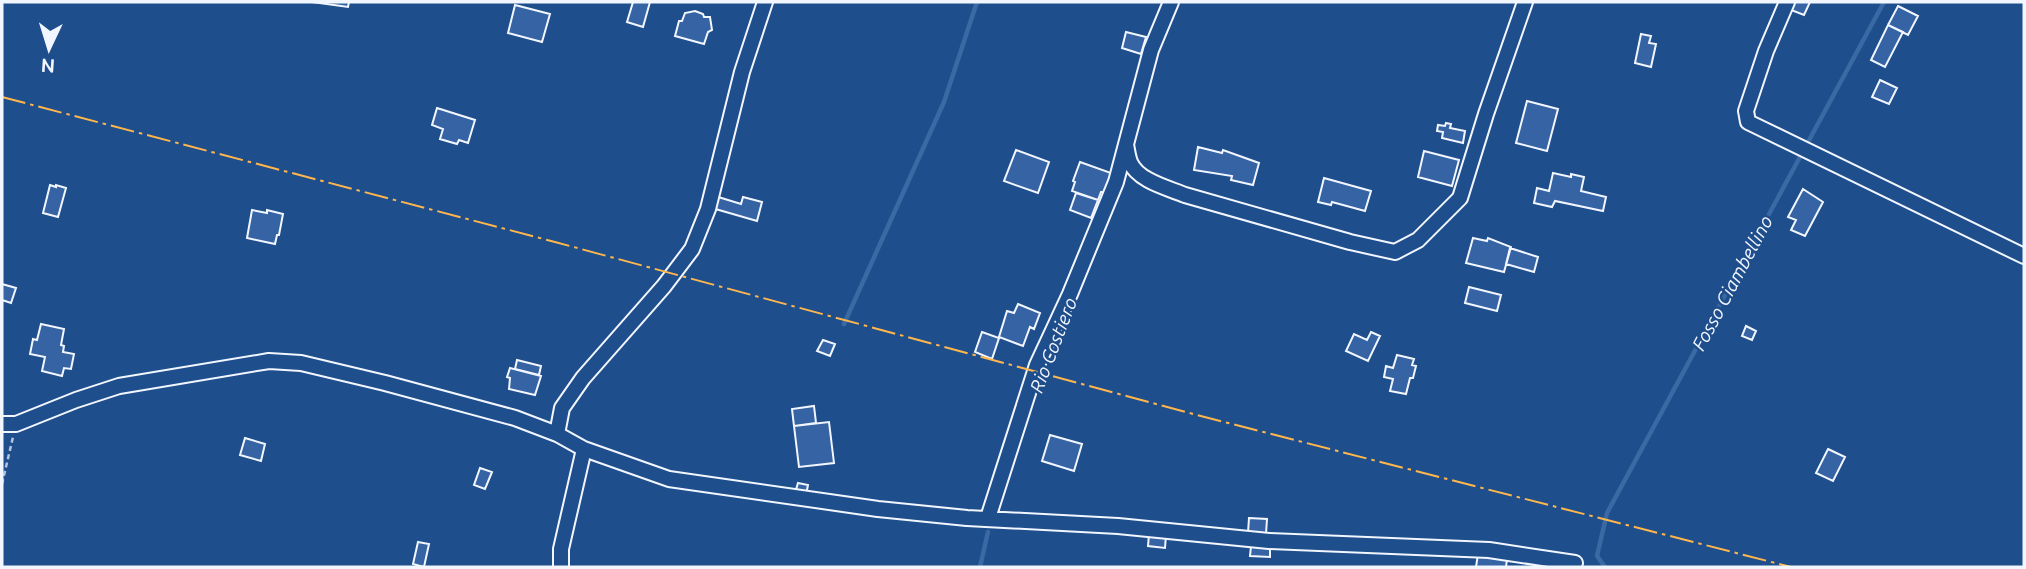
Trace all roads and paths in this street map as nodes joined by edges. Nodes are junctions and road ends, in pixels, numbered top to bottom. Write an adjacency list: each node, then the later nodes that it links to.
1 (765, 2): 8 (street)
2 (1171, 2): 5 (street)
3 (1525, 2): 5 (street)
4 (1787, 2): 6 (street)
5 (1126, 144): 11 (street)
6 (2024, 256)
7 (9, 424): 8 (street); 10 (path)
8 (557, 434): 9 (street)
9 (584, 449): 11 (street); 13 (street)
10 (2, 484)
11 (988, 518): 12 (street)
12 (1575, 563)
13 (561, 567)

